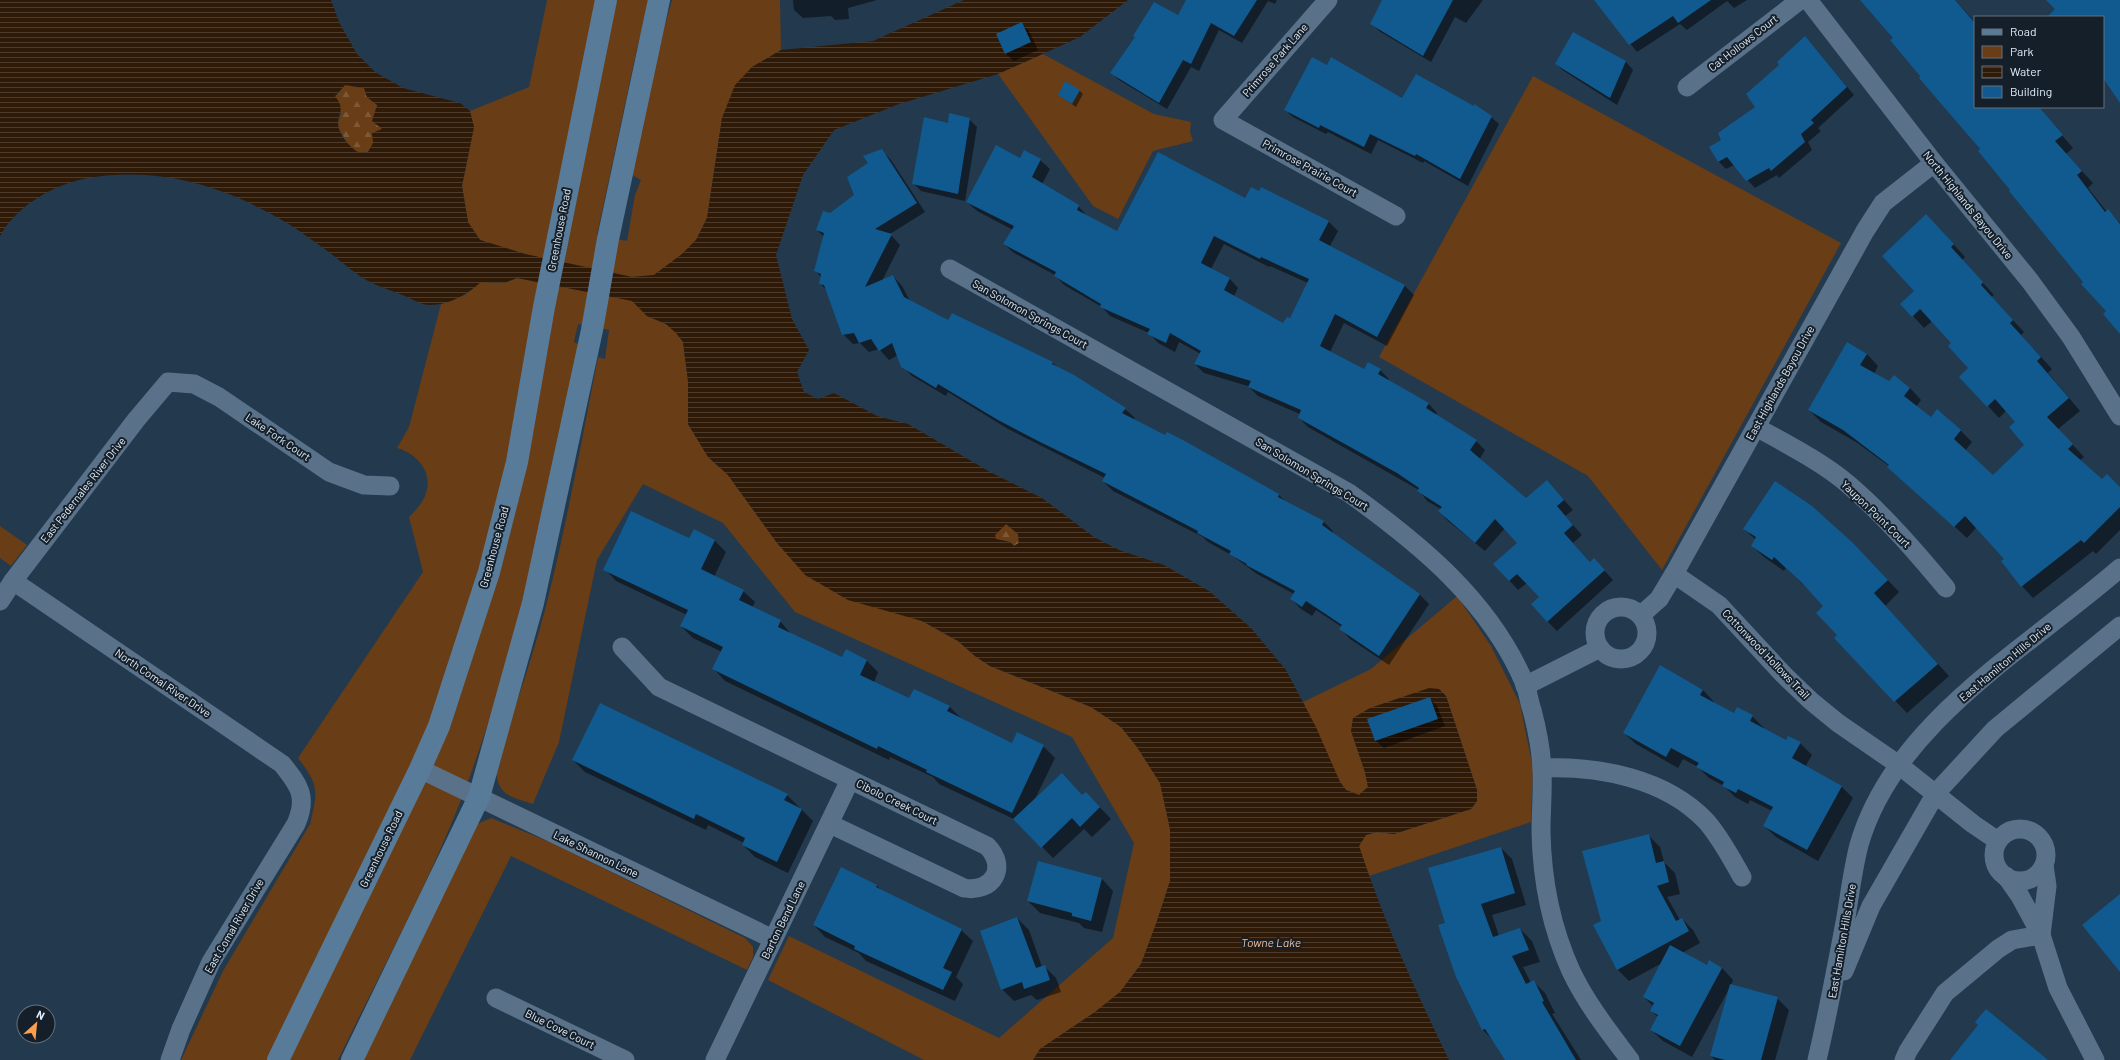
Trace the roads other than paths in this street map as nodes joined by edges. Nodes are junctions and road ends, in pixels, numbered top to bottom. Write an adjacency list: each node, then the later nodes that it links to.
1 (606, 0): 27 (main road, Greenhouse Road)
2 (659, 0): 31 (main road)
3 (1328, 0): 7 (street, Primrose Park Lane)
4 (1800, 0): 6 (street, Cat Hollows Court)
5 (1808, 0): 8 (street, North Highlands Bayou Drive)
6 (1688, 87)
7 (1223, 120): 9 (street, Primrose Prairie Court)
8 (1934, 163): 12 (street, North Highlands Bayou Drive); 13 (street, East Highlands Bayou Drive)
9 (1396, 216)
10 (950, 269): 24 (street, San Solomon Springs Court)
11 (168, 382): 14 (street, Lake Fork Court); 17 (street, East Pedernales River Drive)
12 (2120, 416)
13 (1756, 426): 16 (street, East Highlands Bayou Drive); 18 (street, Yaupon Point Court)
14 (390, 486)
15 (2120, 568): 25 (street, East Hamilton Hills Drive)
16 (1674, 574): 20 (street, East Highlands Bayou Drive); 25 (street, Cottonwood Hollows Trail)
17 (13, 581): 19 (street, East Pedernales River Drive); 30 (street, North Comal River Drive)
18 (1946, 588)
19 (0, 601)
20 (1640, 615): 23 (street); 23 (street)
21 (2120, 626): 29 (street, East Hamilton Hills Drive)
22 (622, 647): 28 (street, Cibolo Creek Court)
23 (1600, 648): 24 (street)
24 (1525, 686): 26 (street, San Solomon Springs Court)
25 (1899, 765): 29 (street, Cottonwood Hollows Trail); 40 (street, East Hamilton Hills Drive)
26 (1542, 768): 36 (street); 46 (street, San Solomon Springs Court)
27 (420, 769): 31 (street, Lake Shannon Lane); 42 (main road, Greenhouse Road)
28 (850, 780): 32 (street, Barton Bend Lane); 32 (street, Cibolo Creek Court)
29 (1936, 793): 33 (street, Cottonwood Hollows Trail); 40 (street, East Hamilton Hills Drive)
30 (302, 796): 41 (street, East Comal River Drive)
31 (479, 797): 38 (street, Lake Shannon Lane); 43 (main road)
32 (830, 824): 38 (street, Barton Bend Lane)
33 (1998, 841): 34 (street); 35 (street)
34 (2044, 865): 35 (street); 37 (street)
35 (2006, 876): 37 (street)
36 (1742, 877)
37 (2041, 935): 48 (street); 49 (street)
38 (773, 939): 45 (street, Barton Bend Lane)
39 (496, 998): 44 (street, Blue Cove Court)
40 (1830, 1008): 47 (street)
41 (170, 1060)
42 (278, 1060)
43 (352, 1060)
44 (625, 1060)
45 (715, 1060)
46 (1630, 1060)
47 (1817, 1060)
48 (1904, 1060)
49 (2094, 1060)

